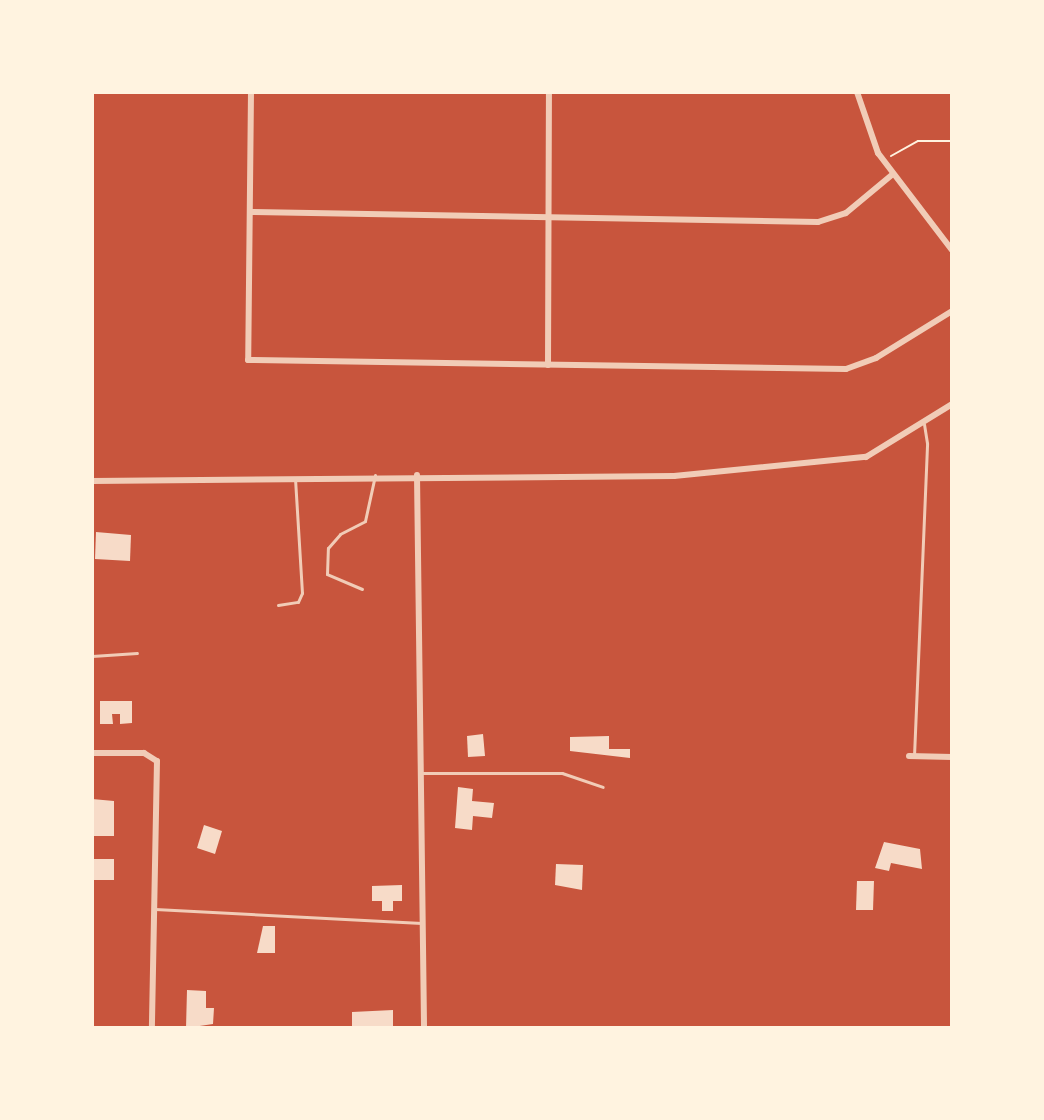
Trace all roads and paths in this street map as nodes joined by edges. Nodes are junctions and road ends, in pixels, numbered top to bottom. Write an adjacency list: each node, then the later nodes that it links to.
1 (251, 92): 7 (street)
2 (549, 92): 8 (street)
3 (857, 92): 5 (street)
4 (952, 141): 5 (path)
5 (884, 161): 6 (street)
6 (893, 174): 8 (street); 9 (street)
7 (250, 212): 8 (street); 11 (street)
8 (550, 216): 11 (street)
9 (952, 250)
10 (952, 311): 11 (street)
11 (548, 365)
12 (952, 404): 13 (street)
13 (923, 420): 15 (street); 23 (lane)
14 (375, 475): 15 (street); 16 (street); 18 (lane)
15 (417, 475): 25 (street)
16 (295, 477): 17 (street); 19 (lane)
17 (92, 481)
18 (362, 589)
19 (278, 605)
20 (137, 653): 21 (lane)
21 (92, 656)
22 (92, 753): 27 (street)
23 (912, 756): 24 (street)
24 (952, 757)
25 (421, 773): 26 (lane); 28 (street)
26 (603, 787)
27 (155, 909): 28 (lane); 29 (street)
28 (422, 923): 30 (street)
29 (152, 1028)
30 (424, 1028)

